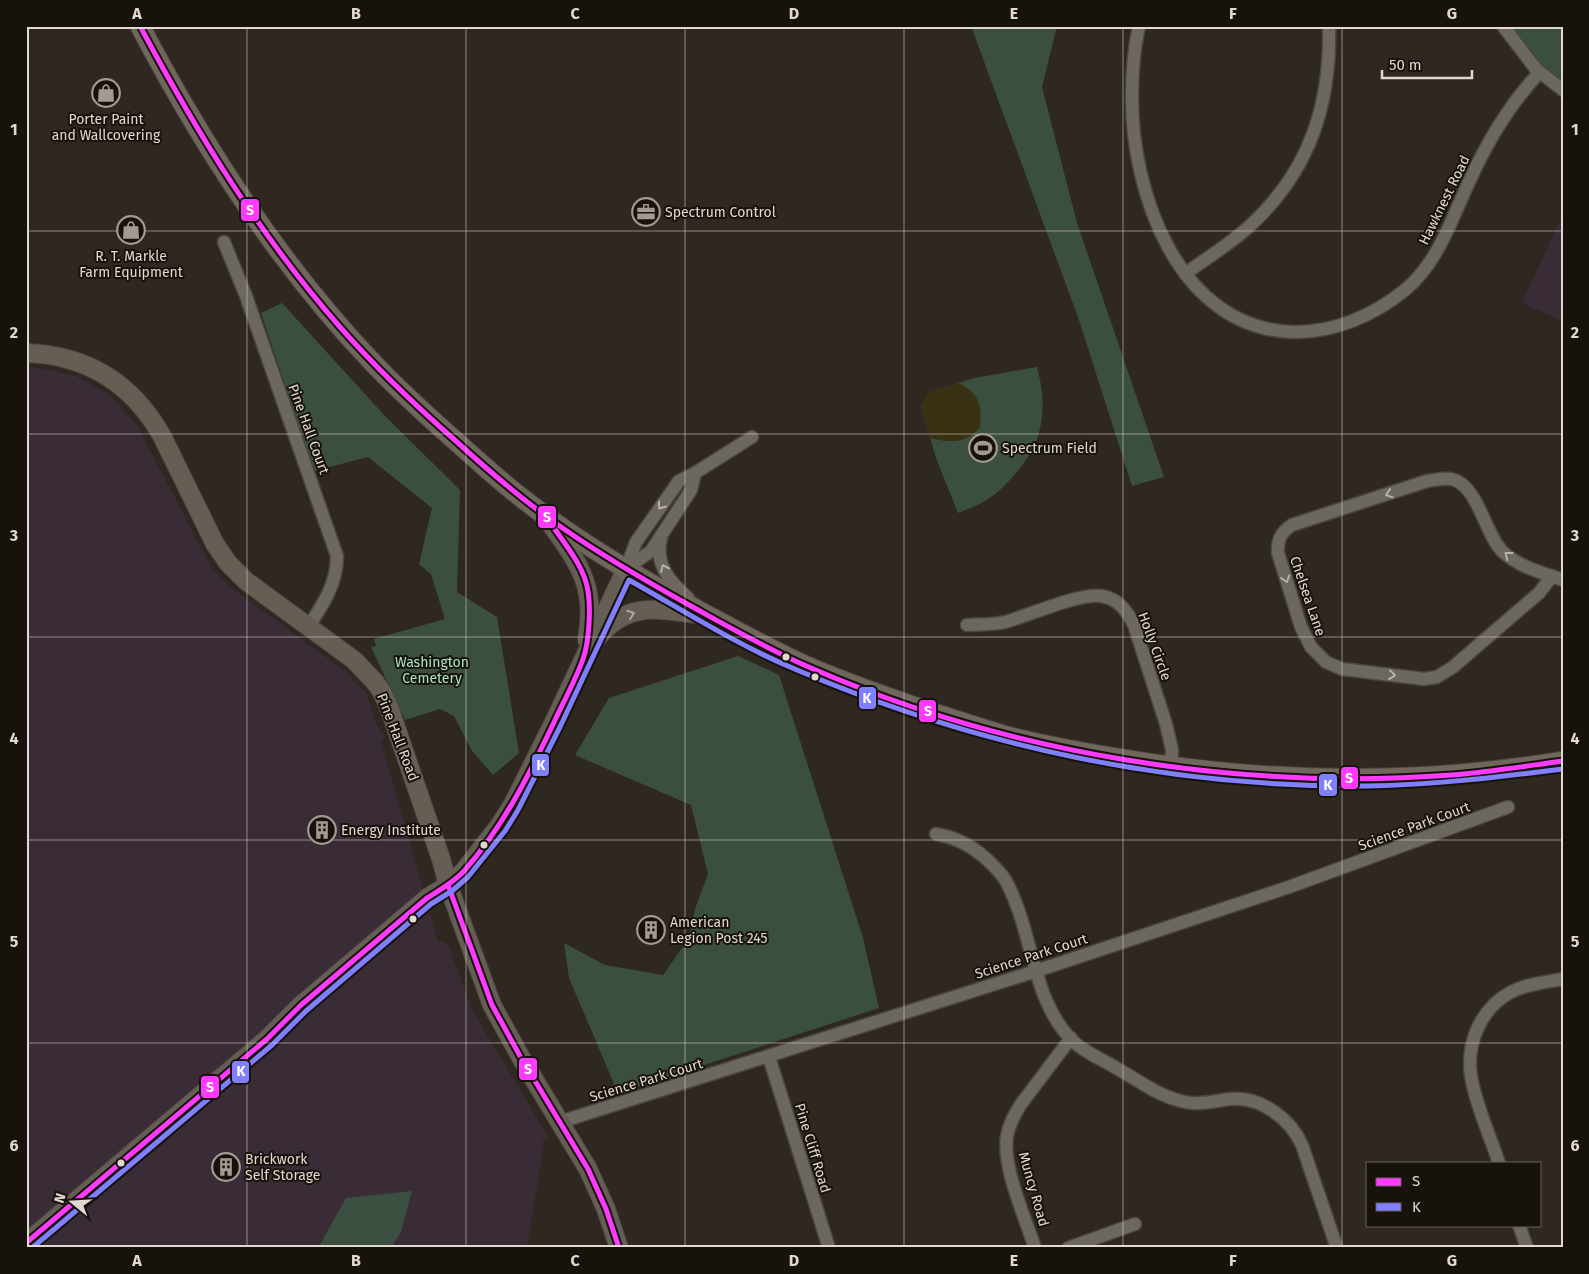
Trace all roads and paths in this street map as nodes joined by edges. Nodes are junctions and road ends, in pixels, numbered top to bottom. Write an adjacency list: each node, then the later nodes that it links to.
1 (140, 26): 12 (main road)
2 (1138, 26): 8 (street, Hawknest Road)
3 (1329, 26): 8 (street)
4 (1503, 26): 5 (street)
5 (1539, 73): 6 (street); 8 (street, Hawknest Road)
6 (1563, 90)
7 (224, 242): 18 (street, Pine Hall Court)
8 (1185, 274)
9 (26, 354): 18 (main road, Pine Hall Road)
10 (752, 437): 11 (street)
11 (695, 473): 13 (street); 14 (street, one-way to 14)
12 (545, 515): 14 (main road); 19 (main road)
13 (662, 533): 14 (street); 16 (street, one-way to 13)
14 (626, 569): 16 (main road); 19 (main road)
15 (1557, 578): 15 (street, Chelsea Lane, one-way to 15)
16 (709, 616): 19 (main road, one-way to 16); 21 (main road)
17 (967, 625): 21 (street, Holly Circle)
18 (309, 626): 24 (main road, Pine Hall Road)
19 (584, 658): 24 (main road)
20 (1563, 761): 21 (main road)
21 (1171, 767)
22 (1508, 807): 25 (street, Science Park Court)
23 (936, 834): 25 (street)
24 (448, 885): 29 (main road, Pine Hall Road); 33 (main road)
25 (1036, 971): 27 (street); 28 (street, Science Park Court)
26 (1563, 979): 30 (street)
27 (1070, 1038): 36 (street, Muncy Road); 38 (street)
28 (769, 1057): 29 (street, Science Park Court); 35 (street, Pine Cliff Road)
29 (560, 1122): 34 (main road, Pine Hall Road)
30 (1499, 1162)
31 (1135, 1224): 37 (street)
32 (1519, 1226): 39 (street)
33 (26, 1243)
34 (619, 1248)
35 (830, 1248)
36 (1035, 1248)
37 (1068, 1248)
38 (1338, 1248)
39 (1526, 1248)

